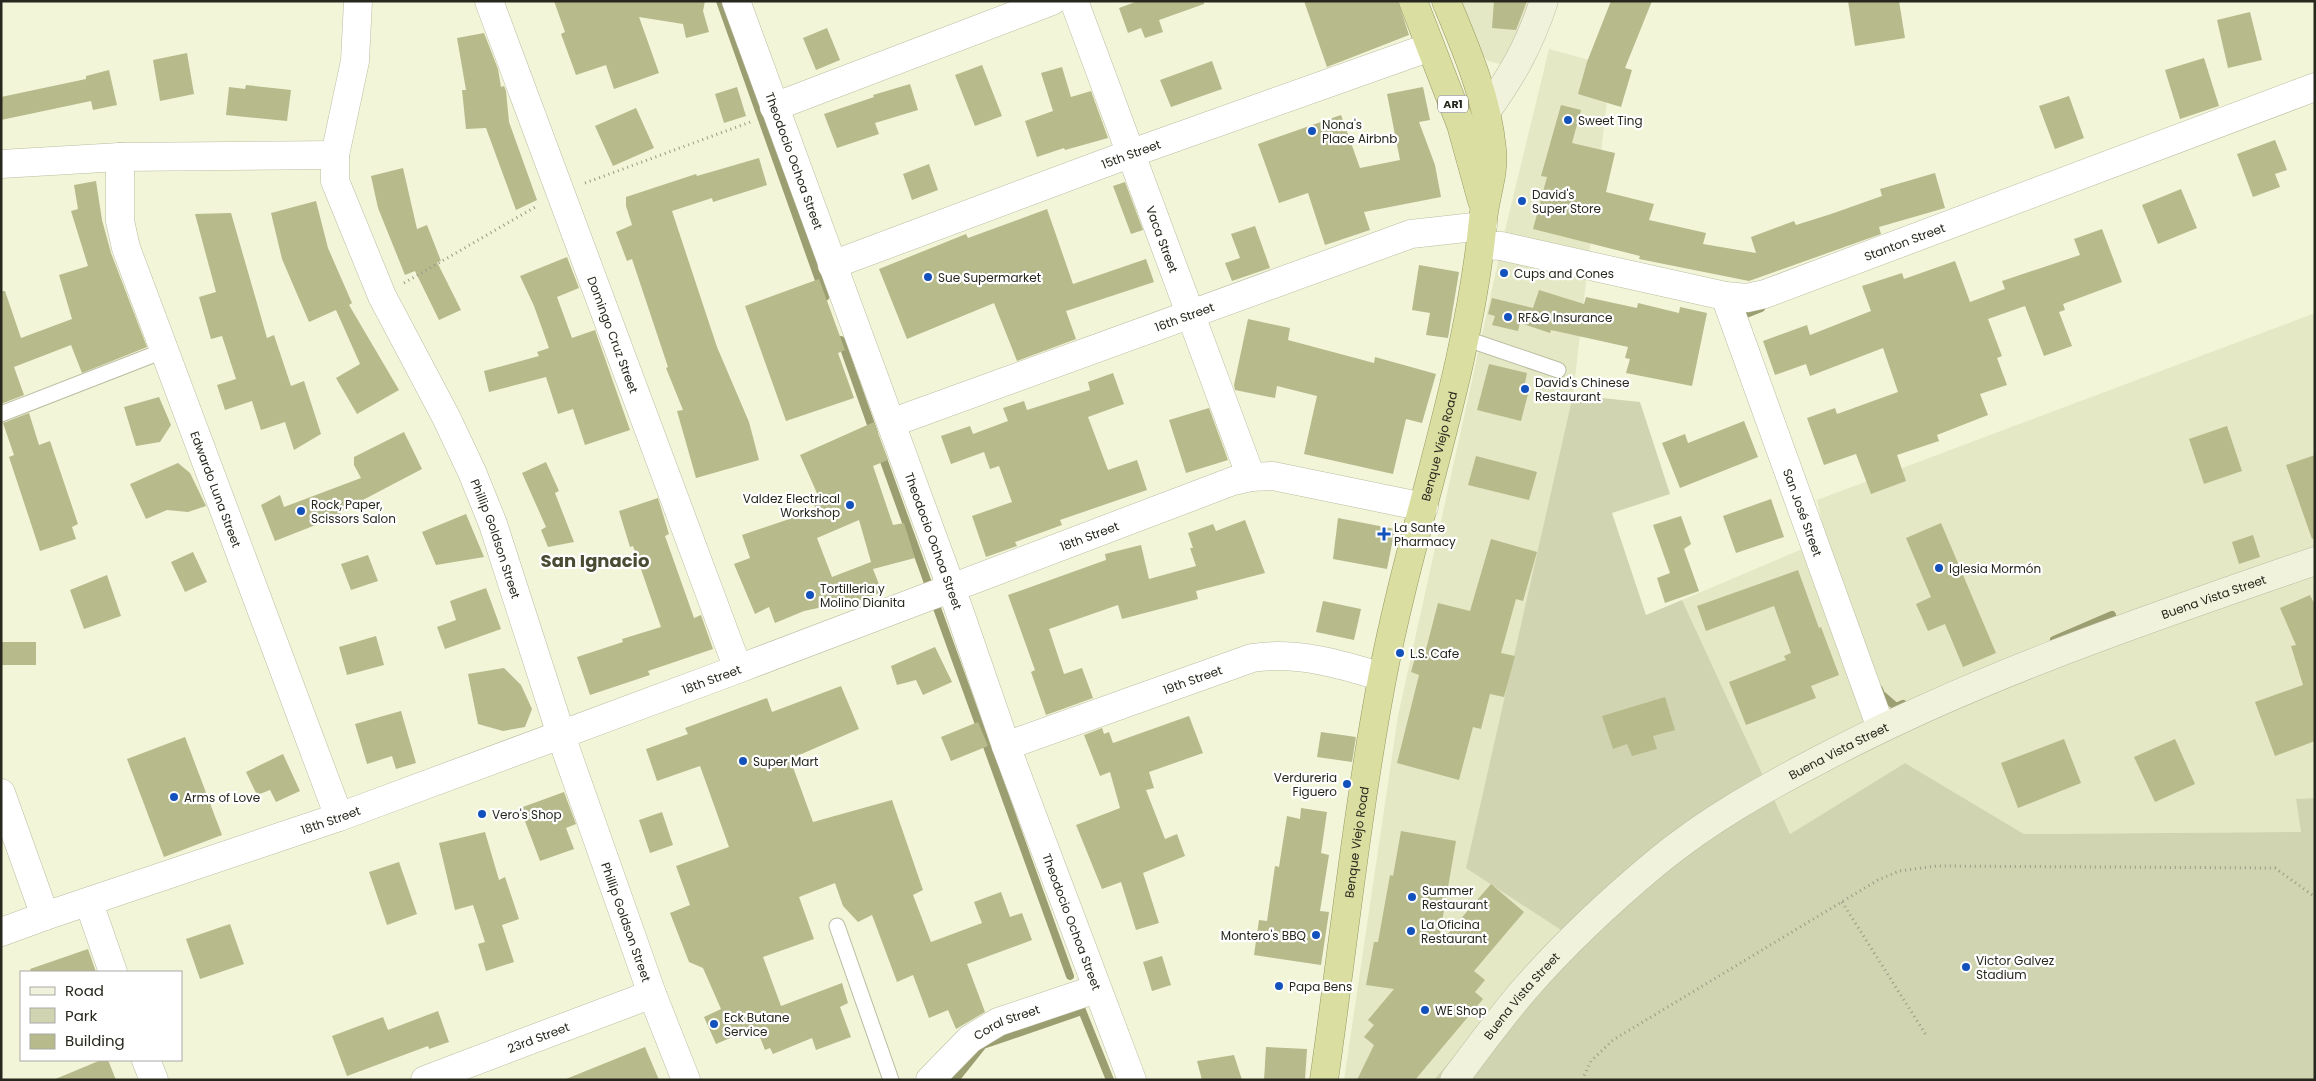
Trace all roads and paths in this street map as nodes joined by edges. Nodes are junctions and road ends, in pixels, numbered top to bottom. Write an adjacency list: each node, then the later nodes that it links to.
1 (358, 1): 14 (street, Phillip Goldson Street)
2 (490, 1): 30 (street, Domingo Cruz Street)
3 (736, 1): 11 (street, Theodocio Ochoa Street)
4 (1052, 1): 11 (street)
5 (1074, 1): 13 (street, Vaca Street)
6 (1413, 1): 9 (highway, AR1)
7 (1446, 1): 12 (highway, AR1)
8 (1544, 1): 12 (main road)
9 (1430, 47): 13 (street, 15th Street); 17 (highway, AR1)
10 (2315, 87): 19 (street, Stanton Street)
11 (774, 107): 18 (street, Theodocio Ochoa Street)
12 (1486, 112): 17 (highway, Benque Viejo Road / AR1)
13 (1132, 153): 18 (street, 15th Street); 20 (street, Vaca Street)
14 (335, 155): 15 (street); 33 (street, Phillip Goldson Street)
15 (120, 157): 16 (street); 22 (street, Edwardo Luna Street)
16 (1, 164)
17 (1482, 227): 19 (street, Stanton Street); 20 (street, 16th Street); 21 (highway, Benque Viejo Road / AR1)
18 (832, 265): 25 (street, Theodocio Ochoa Street)
19 (1725, 296): 32 (street, San José Street)
20 (1190, 313): 25 (street, 16th Street); 26 (street, Vaca Street)
21 (1464, 338): 23 (lane); 27 (highway, Benque Viejo Road / AR1)
22 (163, 351): 24 (lane); 36 (street, Edwardo Luna Street)
23 (1558, 370)
24 (1, 414)
25 (891, 423): 29 (street, Theodocio Ochoa Street)
26 (1251, 476): 27 (street, 18th Street); 29 (street, 18th Street)
27 (1424, 507): 31 (highway, Benque Viejo Road / AR1)
28 (2315, 561): 32 (main road, Buena Vista Street)
29 (950, 587): 30 (street, 18th Street); 34 (street, Theodocio Ochoa Street)
30 (738, 669): 33 (street, 18th Street)
31 (1382, 677): 34 (street, 19th Street); 54 (highway, Benque Viejo Road / AR1)
32 (1881, 728): 55 (main road, Buena Vista Street)
33 (561, 735): 36 (street, 18th Street); 45 (street, Phillip Goldson Street)
34 (1006, 746): 44 (street, Theodocio Ochoa Street)
35 (1, 793): 40 (street)
36 (340, 817): 39 (street, 18th Street)
37 (2315, 897): 38 (path)
38 (1842, 902): 46 (path); 56 (path)
39 (89, 903): 40 (street, 18th Street); 43 (street)
40 (45, 916): 42 (street, 18th Street)
41 (837, 926): 51 (lane)
42 (1, 932)
43 (113, 971)
44 (1096, 989): 52 (street, Coral Street); 53 (street, Theodocio Ochoa Street)
45 (652, 994): 49 (street, 23rd Street); 50 (street, Phillip Goldson Street)
46 (1926, 1035)
47 (146, 1061): 48 (street)
48 (154, 1080)
49 (424, 1080)
50 (686, 1080)
51 (891, 1080)
52 (930, 1080)
53 (1132, 1080)
54 (1324, 1080)
55 (1454, 1080)
56 (1582, 1080)

